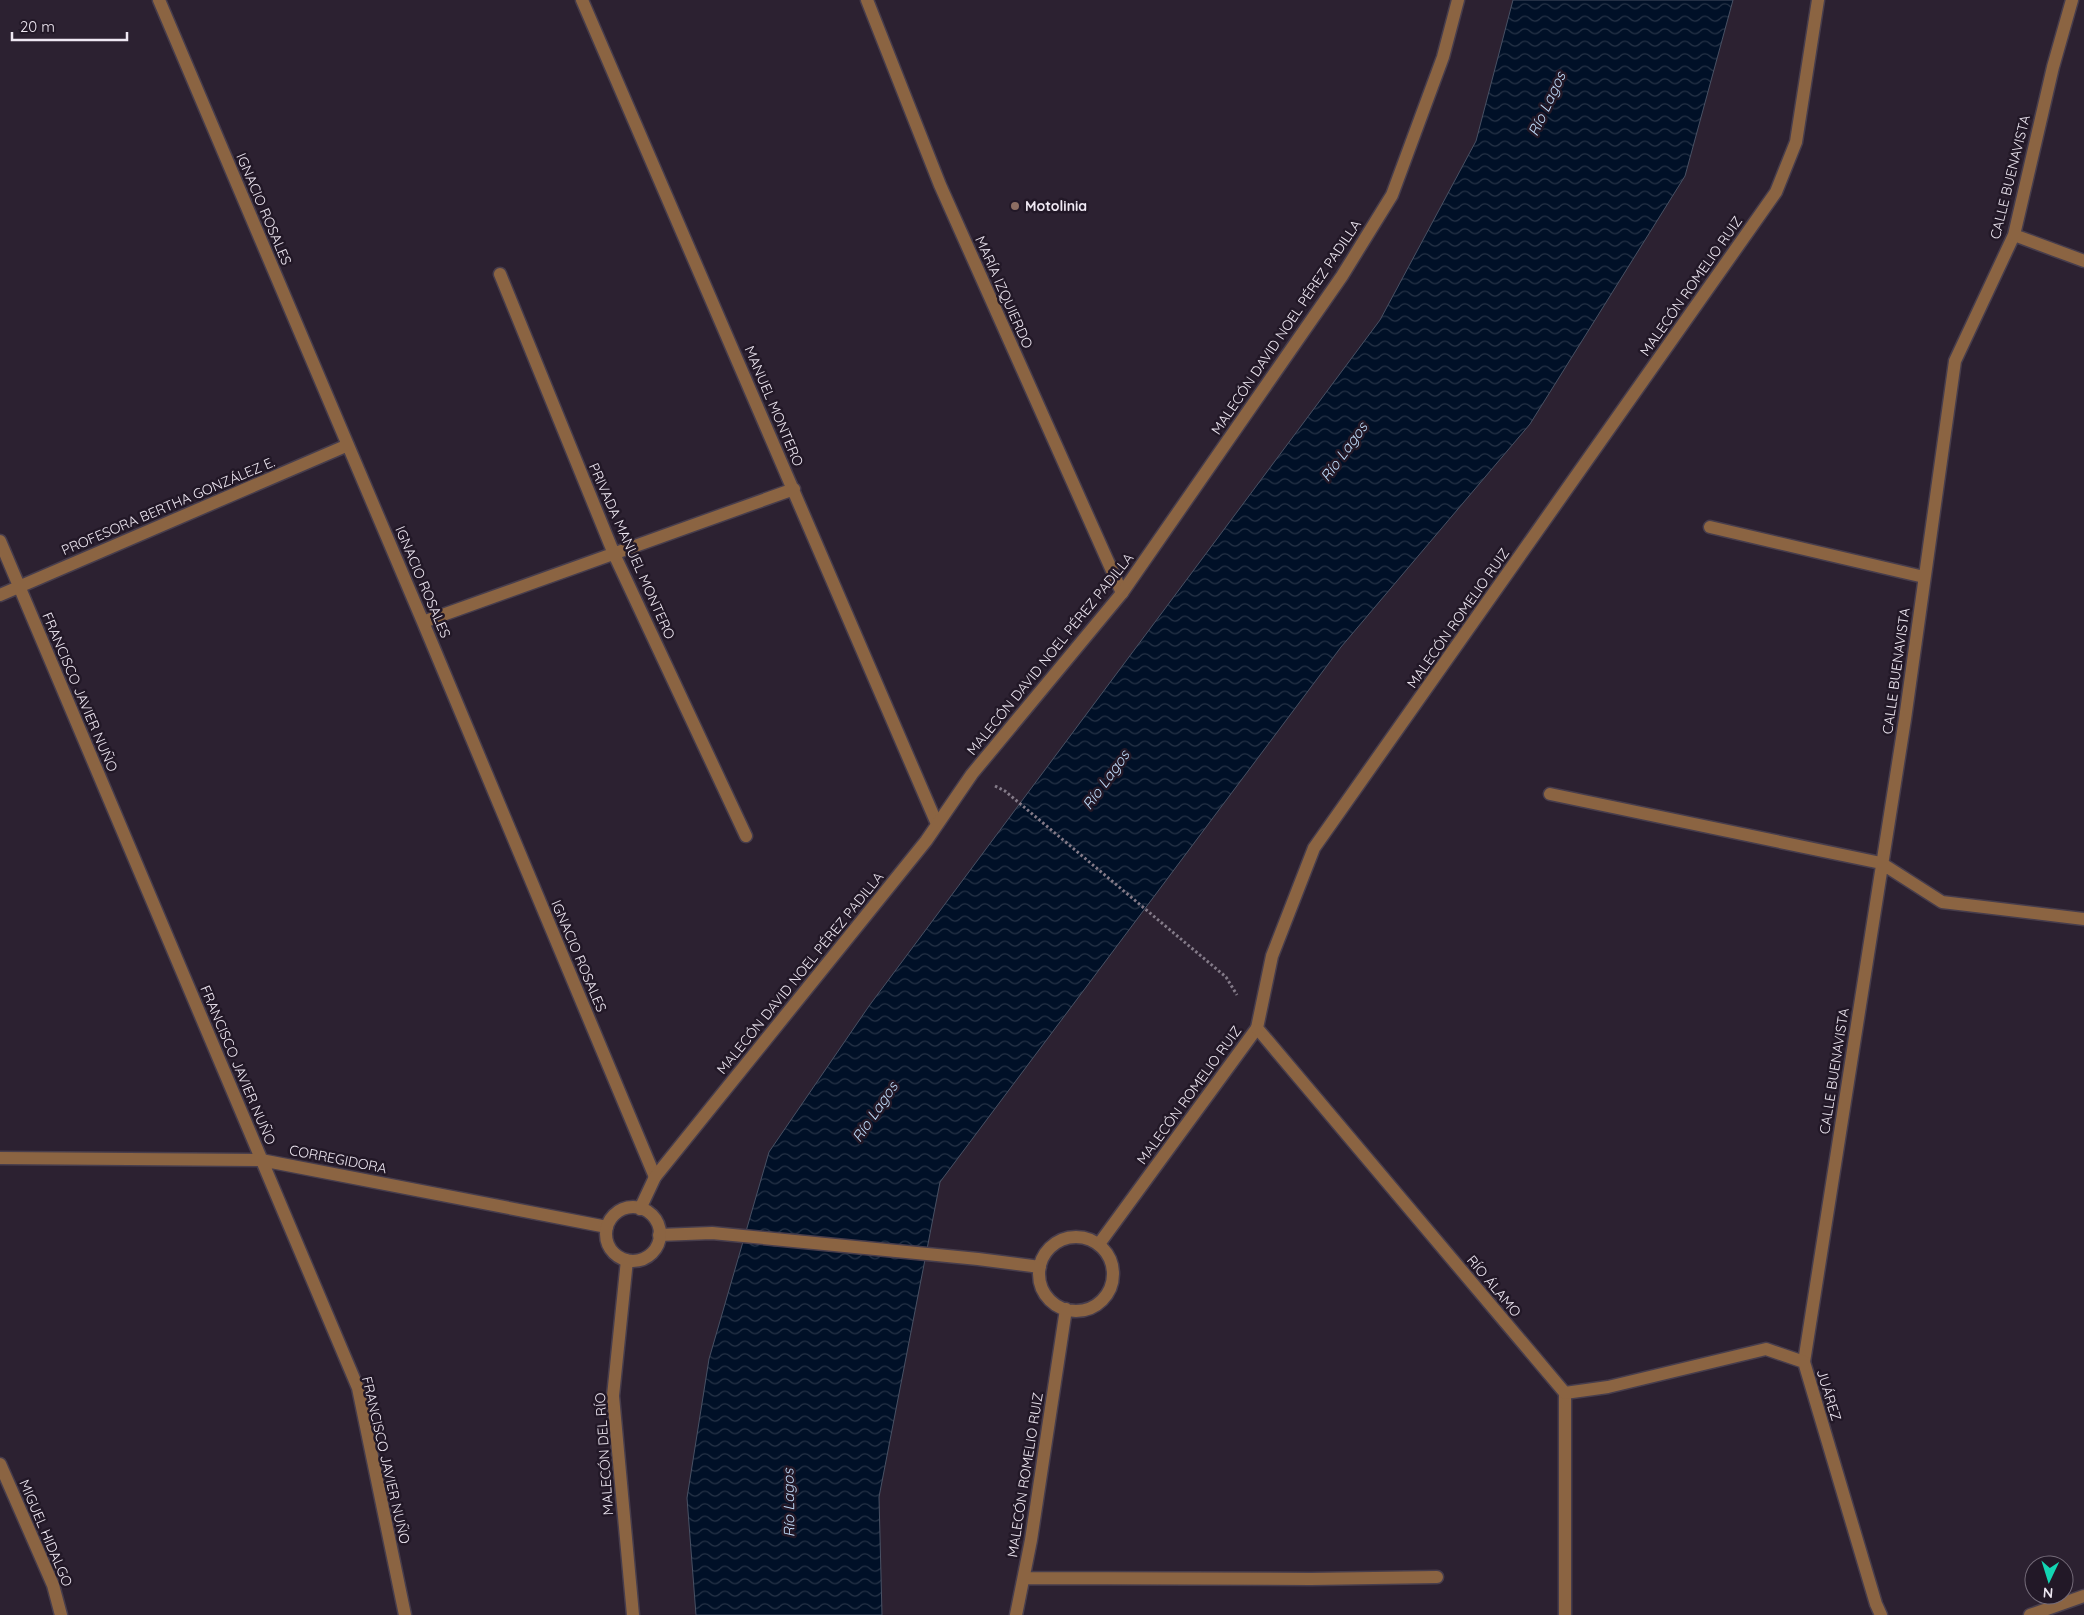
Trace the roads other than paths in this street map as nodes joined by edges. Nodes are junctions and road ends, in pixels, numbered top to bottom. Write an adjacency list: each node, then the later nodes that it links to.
1 (159, 0): 10 (street, IGNACIO ROSALES)
2 (582, 0): 11 (street, MANUEL MONTERO)
3 (867, 0): 17 (street, MARÍA IZQUIERDO)
4 (1458, 0): 17 (street, MALECÓN DAVID NOEL PÉREZ PADILLA)
5 (1818, 0): 25 (street, MALECÓN ROMELIO RUIZ)
6 (2072, 0): 7 (street, CALLE BUENAVISTA)
7 (2014, 235): 8 (street); 15 (street, CALLE BUENAVISTA)
8 (2084, 261)
9 (500, 274): 14 (street, PRIVADA MANUEL MONTERO)
10 (348, 444): 16 (street, PROFESORA BERTHA GONZÁLEZ E.); 19 (street, IGNACIO ROSALES)
11 (794, 489): 14 (street); 21 (street, MANUEL MONTERO)
12 (1710, 527): 15 (street)
13 (0, 541): 16 (street, FRANCISCO JAVIER NUÑO)
14 (614, 554): 19 (street); 22 (street, PRIVADA MANUEL MONTERO)
15 (1924, 577): 23 (street, CALLE BUENAVISTA)
16 (20, 587): 18 (street, PROFESORA BERTHA GONZÁLEZ E.); 27 (street, FRANCISCO JAVIER NUÑO)
17 (1122, 593): 21 (street, MALECÓN DAVID NOEL PÉREZ PADILLA)
18 (0, 595)
19 (423, 622): 28 (street, IGNACIO ROSALES)
20 (1550, 794): 23 (street)
21 (937, 824): 28 (street, MALECÓN DAVID NOEL PÉREZ PADILLA)
22 (746, 836)
23 (1881, 864): 24 (street); 36 (street, CALLE BUENAVISTA)
24 (2084, 920)
25 (1257, 1028): 32 (street, MALECÓN ROMELIO RUIZ); 37 (street, RÍO ÁLAMO)
26 (0, 1158): 27 (street, CORREGIDORA)
27 (261, 1160): 30 (street, CORREGIDORA); 43 (street, FRANCISCO JAVIER NUÑO)
28 (655, 1177): 29 (street, MALECÓN DAVID NOEL PÉREZ PADILLA)
29 (640, 1208): 30 (street); 31 (street)
30 (607, 1227): 33 (street)
31 (659, 1235): 33 (street); 34 (street)
32 (1099, 1244): 34 (street); 35 (street)
33 (626, 1260): 44 (street, MALECÓN DEL RÍO)
34 (1040, 1267): 35 (street)
35 (1066, 1309): 40 (street, MALECÓN ROMELIO RUIZ)
36 (1804, 1362): 37 (street, JUÁREZ); 47 (street, JUÁREZ)
37 (1565, 1393): 46 (street)
38 (0, 1464): 42 (street, MIGUEL HIDALGO)
39 (1437, 1577): 40 (street)
40 (1024, 1578): 45 (street, MALECÓN ROMELIO RUIZ)
41 (2084, 1596): 48 (street)
42 (61, 1615)
43 (405, 1615)
44 (634, 1615)
45 (1016, 1615)
46 (1565, 1615)
47 (1880, 1615)
48 (2030, 1615)

